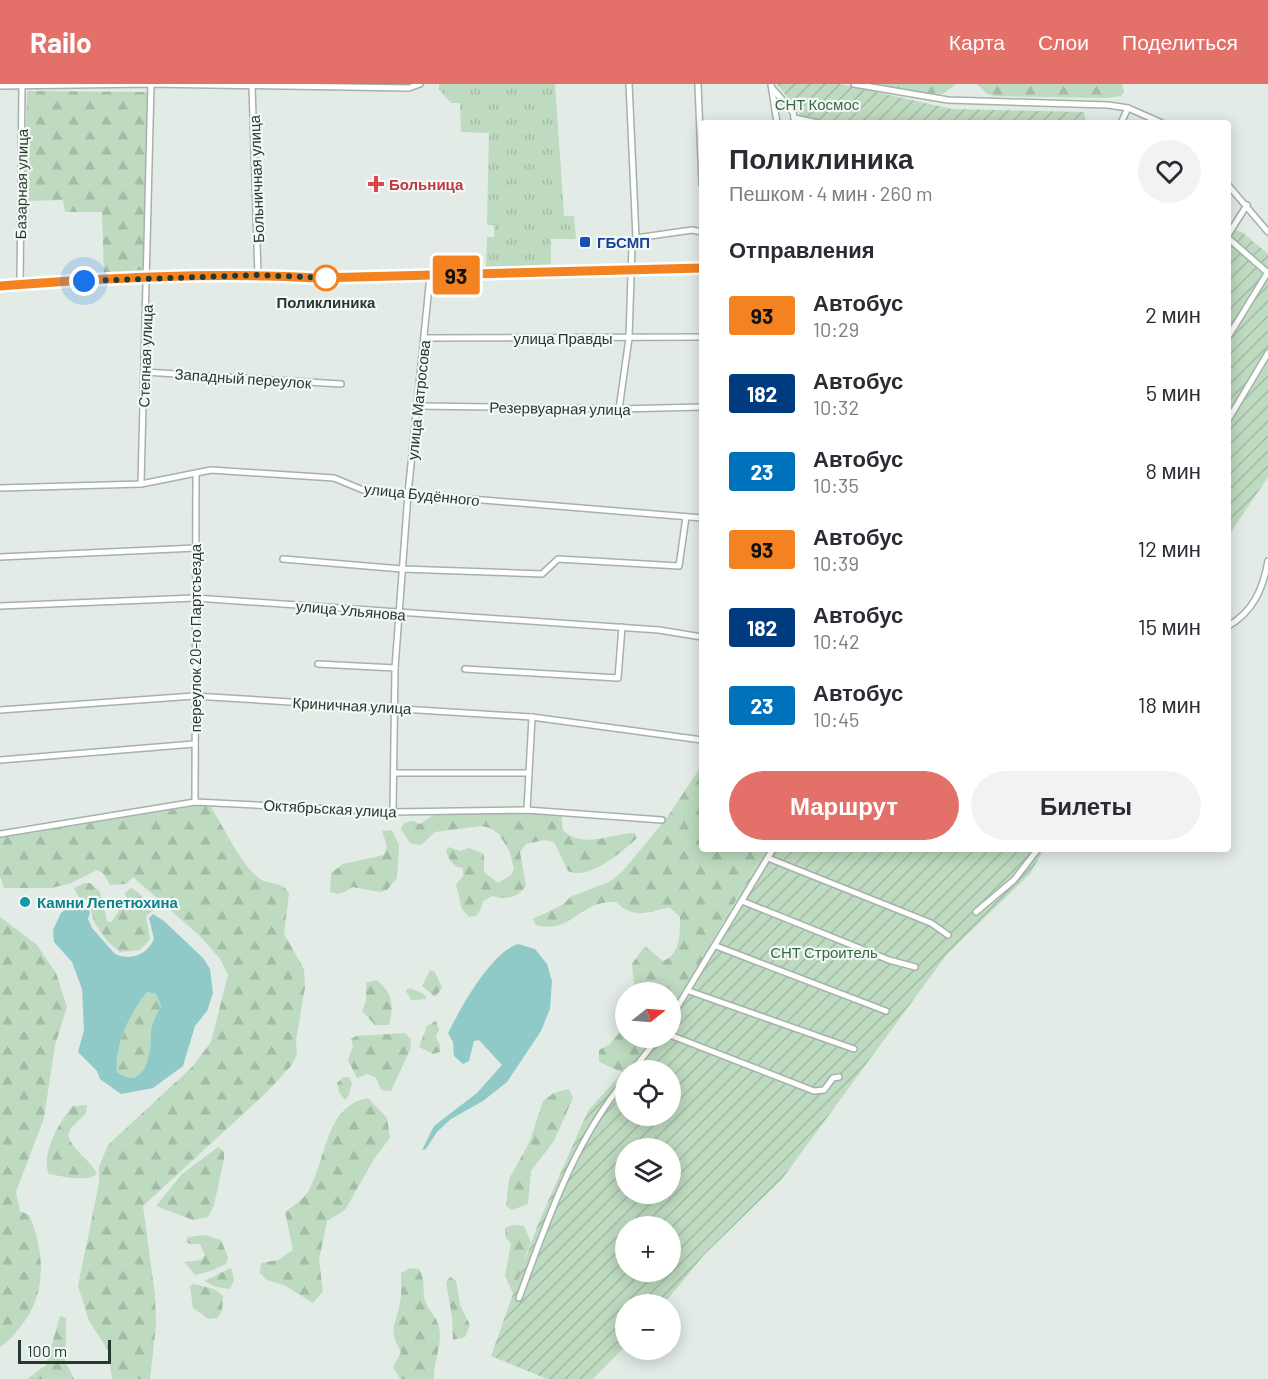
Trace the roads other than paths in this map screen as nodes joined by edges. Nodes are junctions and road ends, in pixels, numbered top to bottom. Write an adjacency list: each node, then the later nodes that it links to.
1 (22, 84): 2 (street); 9 (street); 30 (street, Базарная улица)
2 (144, 84): 3 (street)
3 (151, 84): 8 (street); 29 (street, Степная улица)
4 (420, 84): 8 (street)
5 (629, 84): 22 (street)
6 (698, 84): 12 (street)
7 (854, 84): 11 (street)
8 (252, 85): 27 (street, Больничная улица)
9 (0, 86)
10 (771, 86): 13 (street); 14 (street)
11 (1128, 108): 15 (street); 16 (street)
12 (699, 120)
13 (777, 120)
14 (795, 120)
15 (1122, 120)
16 (1155, 120)
17 (1231, 188): 18 (street)
18 (1247, 205): 20 (street); 21 (street)
19 (699, 231): 22 (street)
20 (1231, 231)
21 (1268, 232)
22 (636, 238): 25 (street)
23 (1231, 239): 26 (street)
24 (699, 268): 25 (street)
25 (633, 270): 28 (street); 35 (street)
26 (1268, 273): 32 (street)
27 (258, 275): 28 (street); 29 (street)
28 (430, 276): 34 (street, улица Матросова)
29 (147, 277): 30 (street); 37 (street, Степная улица)
30 (20, 284): 31 (street)
31 (0, 286)
32 (1231, 333)
33 (699, 337): 35 (street, улица Правды)
34 (424, 338): 35 (street, улица Правды); 39 (street, улица Матросова)
35 (629, 338): 41 (street)
36 (1268, 353): 42 (street)
37 (144, 372): 38 (street, Западный переулок); 44 (street, Степная улица)
38 (341, 384)
39 (419, 406): 41 (street, Резервуарная улица); 46 (street, улица Матросова)
40 (699, 407): 41 (street, Резервуарная улица)
41 (619, 409)
42 (1231, 415)
43 (196, 474): 44 (street, улица Будённого); 46 (street, улица Будённого); 49 (street, переулок 20-го Партсъезда)
44 (141, 484): 45 (street, улица Будённого)
45 (0, 488)
46 (408, 494): 47 (street, улица Будённого); 53 (street, улица Матросова)
47 (687, 517): 48 (street, улица Будённого); 53 (street)
48 (699, 518)
49 (196, 548): 50 (street); 54 (street, переулок 20-го Партсъезда)
50 (0, 557)
51 (283, 559): 53 (street)
52 (1268, 561): 57 (street)
53 (402, 569): 56 (street, улица Матросова)
54 (195, 598): 55 (street, улица Ульянова); 56 (street, улица Ульянова); 63 (street, переулок 20-го Партсъезда)
55 (0, 606)
56 (399, 614): 58 (street, улица Ульянова); 61 (street, улица Матросова)
57 (1231, 623)
58 (622, 627): 59 (street, улица Ульянова); 62 (street)
59 (699, 637)
60 (318, 664): 61 (street)
61 (395, 668): 64 (street, улица Матросова)
62 (465, 669)
63 (194, 696): 64 (street, Криничная улица); 65 (street, Криничная улица); 68 (street, переулок 20-го Партсъезда)
64 (395, 707): 66 (street, Криничная улица); 70 (street, улица Матросова)
65 (0, 710)
66 (532, 717): 67 (street, Криничная улица); 71 (street)
67 (699, 740)
68 (194, 744): 69 (street); 72 (street, переулок 20-го Партсъезда)
69 (0, 760)
70 (394, 773): 71 (street); 74 (street, улица Матросова)
71 (528, 773): 73 (street)
72 (195, 802): 74 (street, Октябрьская улица); 76 (street, Октябрьская улица)
73 (527, 810): 74 (street, Октябрьская улица); 75 (street, Октябрьская улица)
74 (393, 812)
75 (662, 820)
76 (0, 834)
77 (771, 852): 79 (street)
78 (1036, 852): 81 (street)
79 (768, 858): 80 (street); 82 (street)
80 (742, 901): 83 (street); 84 (street)
81 (976, 912)
82 (948, 934)
83 (716, 946): 85 (street); 87 (street)
84 (915, 967)
85 (689, 991): 86 (street); 90 (street)
86 (681, 1003)
87 (886, 1011)
88 (681, 1039): 92 (street)
89 (650, 1048): 91 (street)
90 (854, 1049)
91 (641, 1060)
92 (839, 1077)
93 (615, 1093): 94 (street)
94 (519, 1298)

